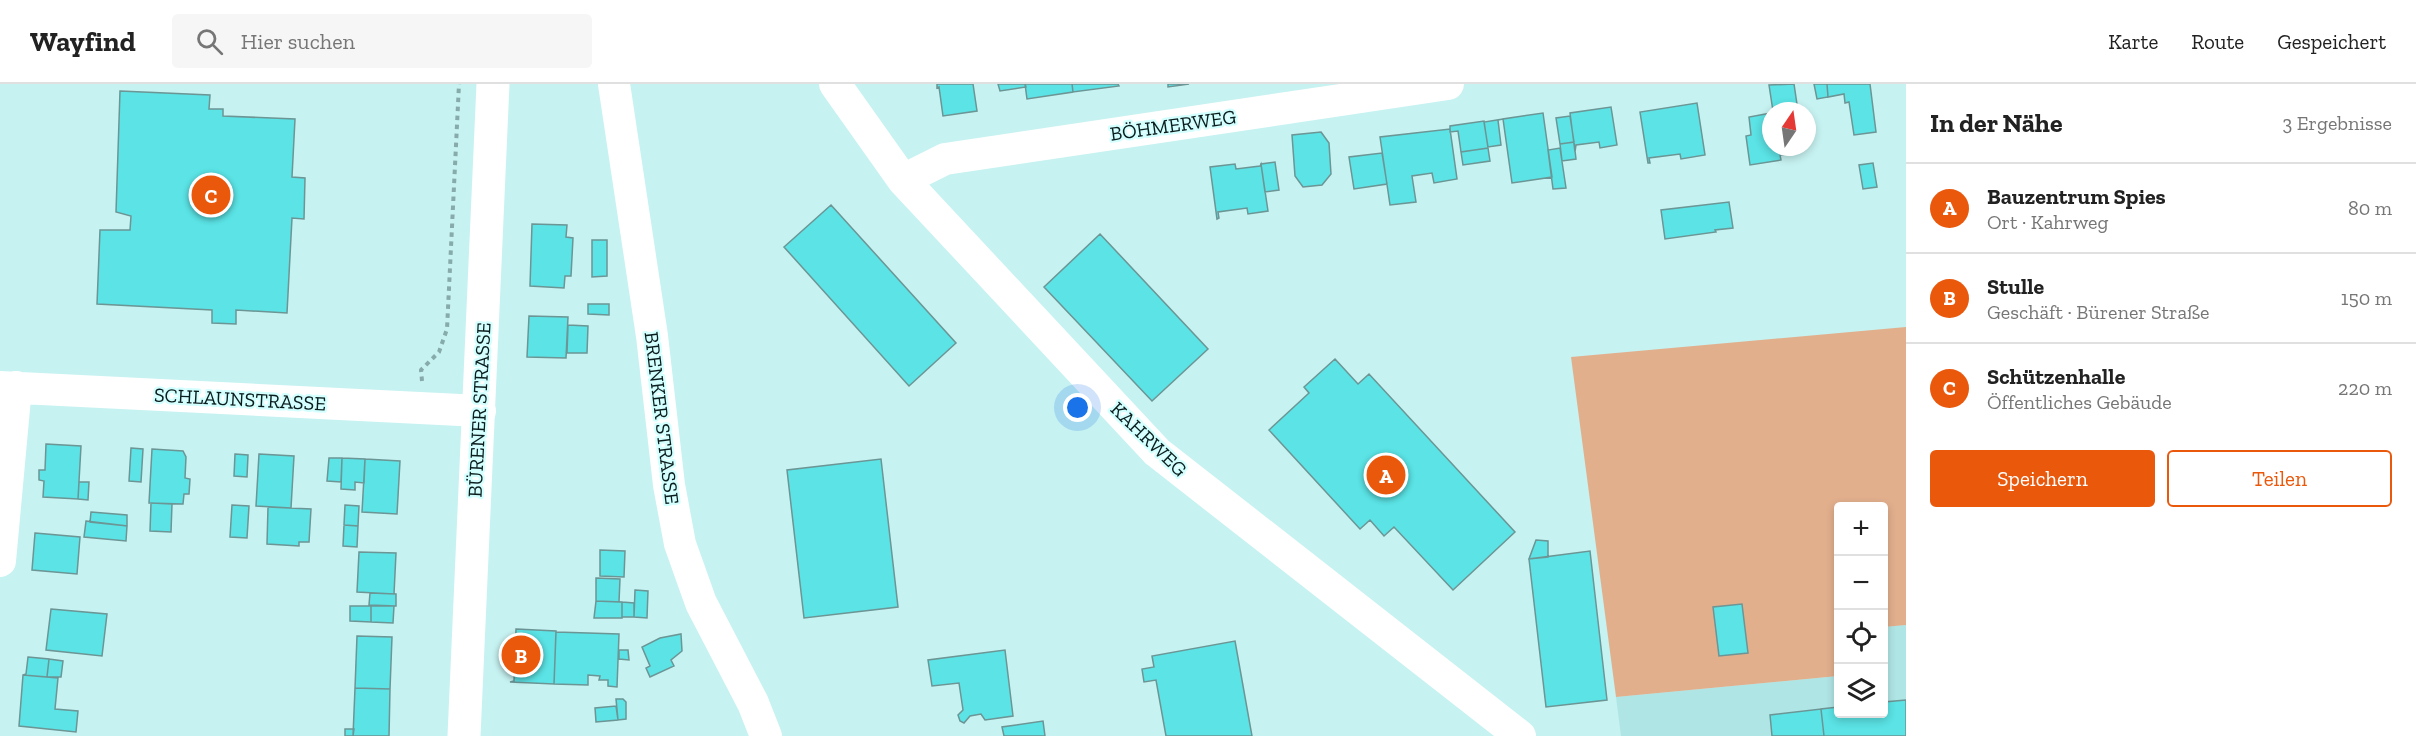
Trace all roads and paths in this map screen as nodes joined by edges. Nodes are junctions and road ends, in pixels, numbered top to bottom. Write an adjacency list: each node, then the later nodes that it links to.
1 (459, 84): 8 (path)
2 (493, 84): 9 (main road, BÜRENER STRASSE)
3 (614, 84): 12 (street, BRENKER STRASSE)
4 (835, 84): 6 (street, KAHRWEG)
5 (1448, 84): 6 (street, BÖHMERWEG)
6 (903, 180): 13 (street, KAHRWEG)
7 (8, 387): 8 (street, SCHLAUNSTRASSE); 10 (street)
8 (422, 408): 9 (street, SCHLAUNSTRASSE)
9 (480, 411): 11 (main road, BÜRENER STRASSE)
10 (0, 561)
11 (464, 736)
12 (766, 736)
13 (1520, 736)

